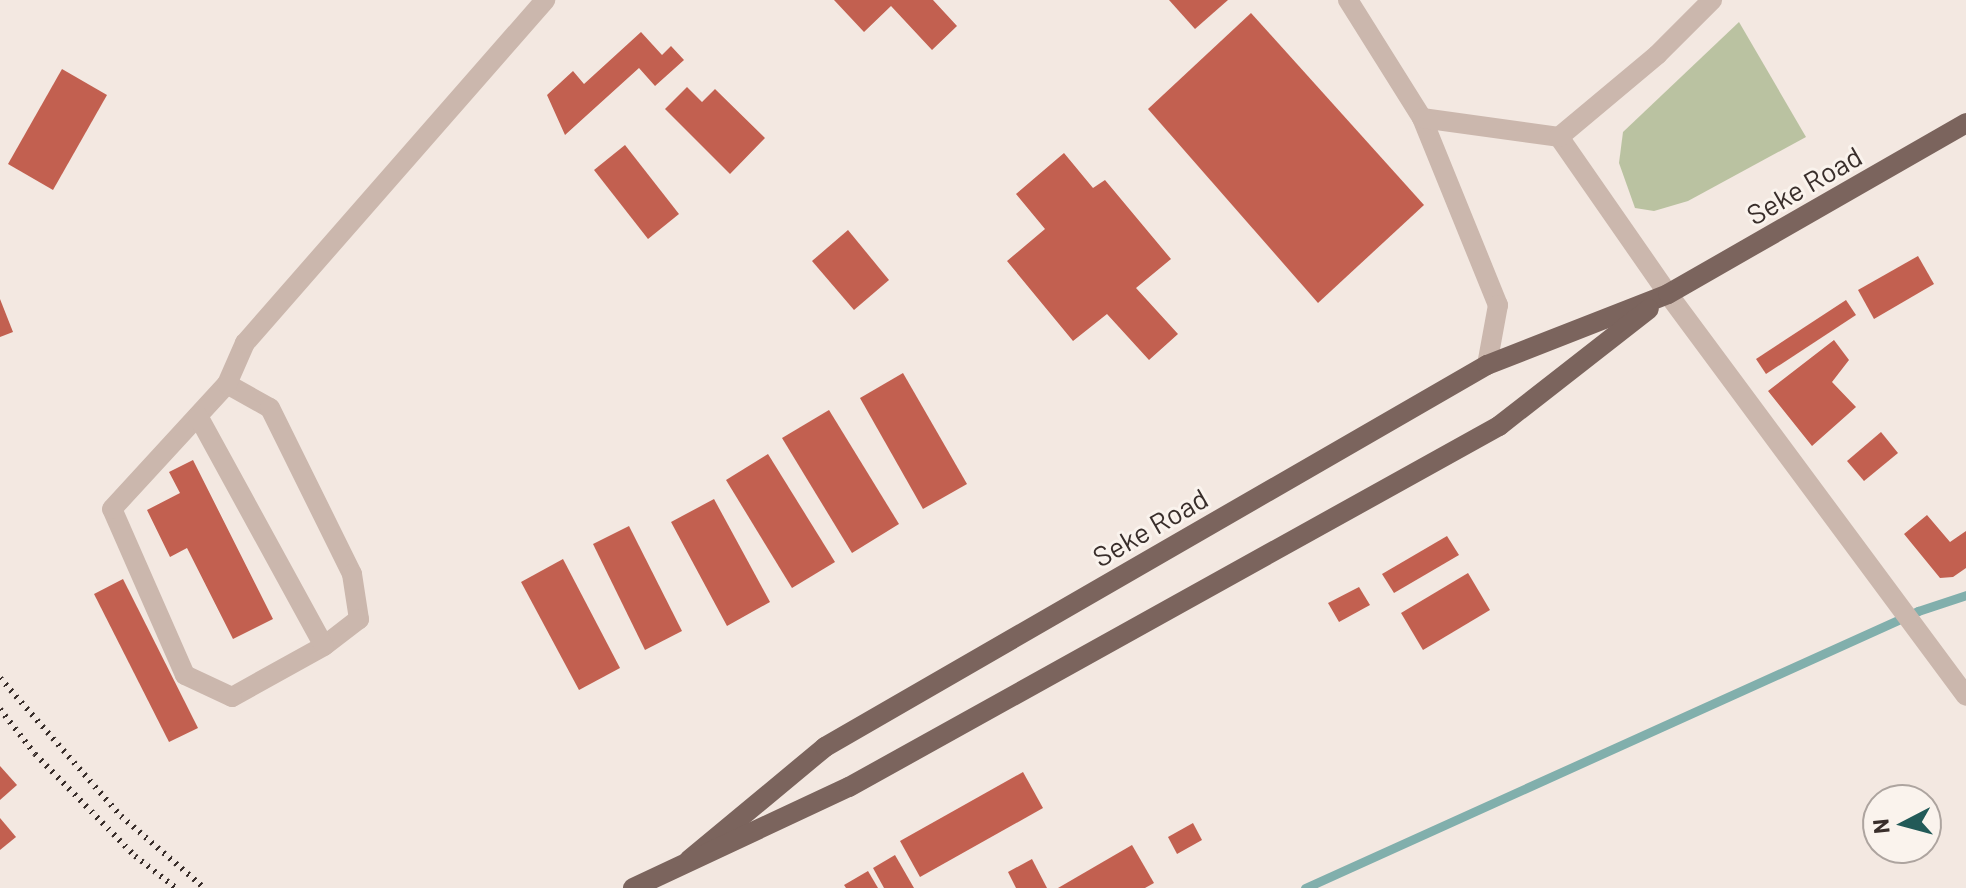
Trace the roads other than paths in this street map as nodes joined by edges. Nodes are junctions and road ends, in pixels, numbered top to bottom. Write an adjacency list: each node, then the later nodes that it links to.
1 (545, 0): 9 (lane)
2 (1348, 0): 4 (lane)
3 (1712, 0): 6 (lane)
4 (1422, 118): 6 (lane); 8 (lane)
5 (1966, 123): 7 (main road, Seke Road)
6 (1559, 137): 7 (lane)
7 (1668, 294): 8 (main road, Seke Road); 12 (lane); 13 (main road, Seke Road)
8 (1487, 365): 13 (main road, Seke Road)
9 (227, 384): 10 (lane); 11 (lane)
10 (198, 416): 11 (lane); 11 (lane)
11 (324, 646)
12 (1966, 696)
13 (689, 860): 14 (main road, Seke Road)
14 (633, 888)

